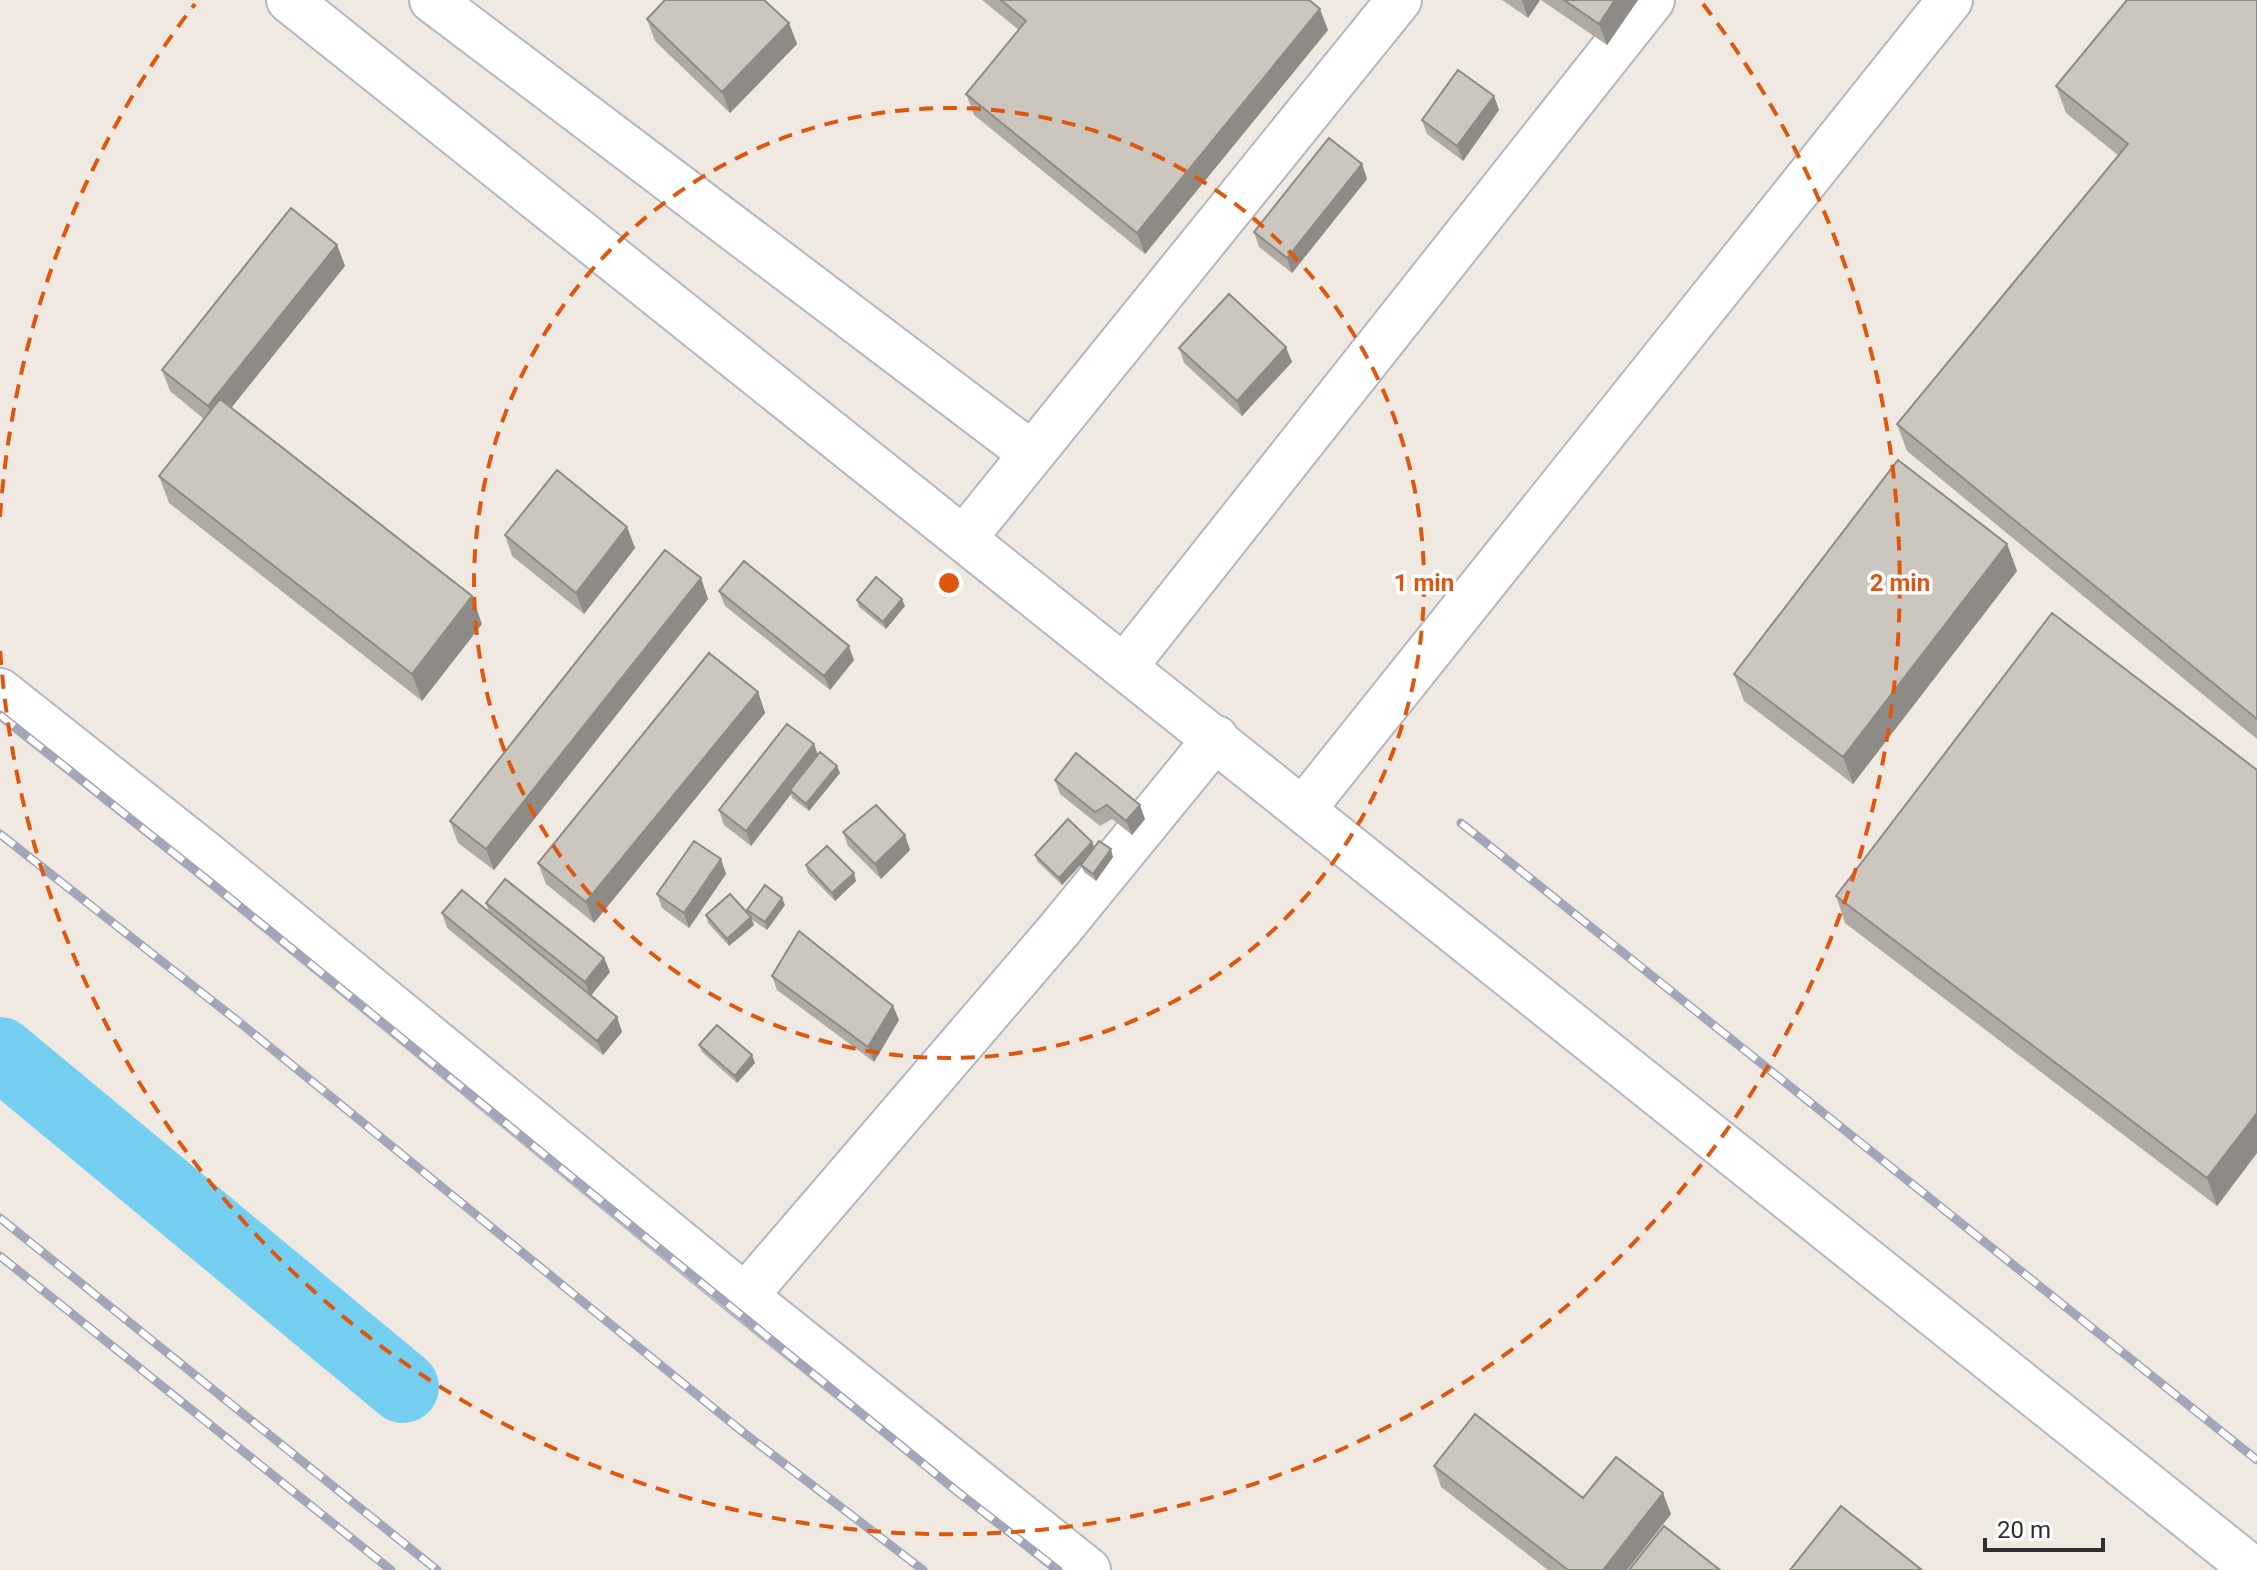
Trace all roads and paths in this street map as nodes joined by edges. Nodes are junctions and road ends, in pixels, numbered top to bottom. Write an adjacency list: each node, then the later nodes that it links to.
1 (289, 0): 7 (lane)
2 (432, 0): 6 (lane)
3 (1399, 0): 6 (lane)
4 (1652, 0): 8 (lane)
5 (1950, 0): 11 (lane)
6 (1032, 454): 7 (lane)
7 (964, 538): 8 (lane)
8 (1125, 666): 10 (lane)
9 (0, 691): 12 (lane)
10 (1216, 738): 11 (lane); 12 (lane)
11 (1304, 808): 14 (lane)
12 (745, 1296): 13 (lane)
13 (1088, 1570)
14 (2254, 1570)

